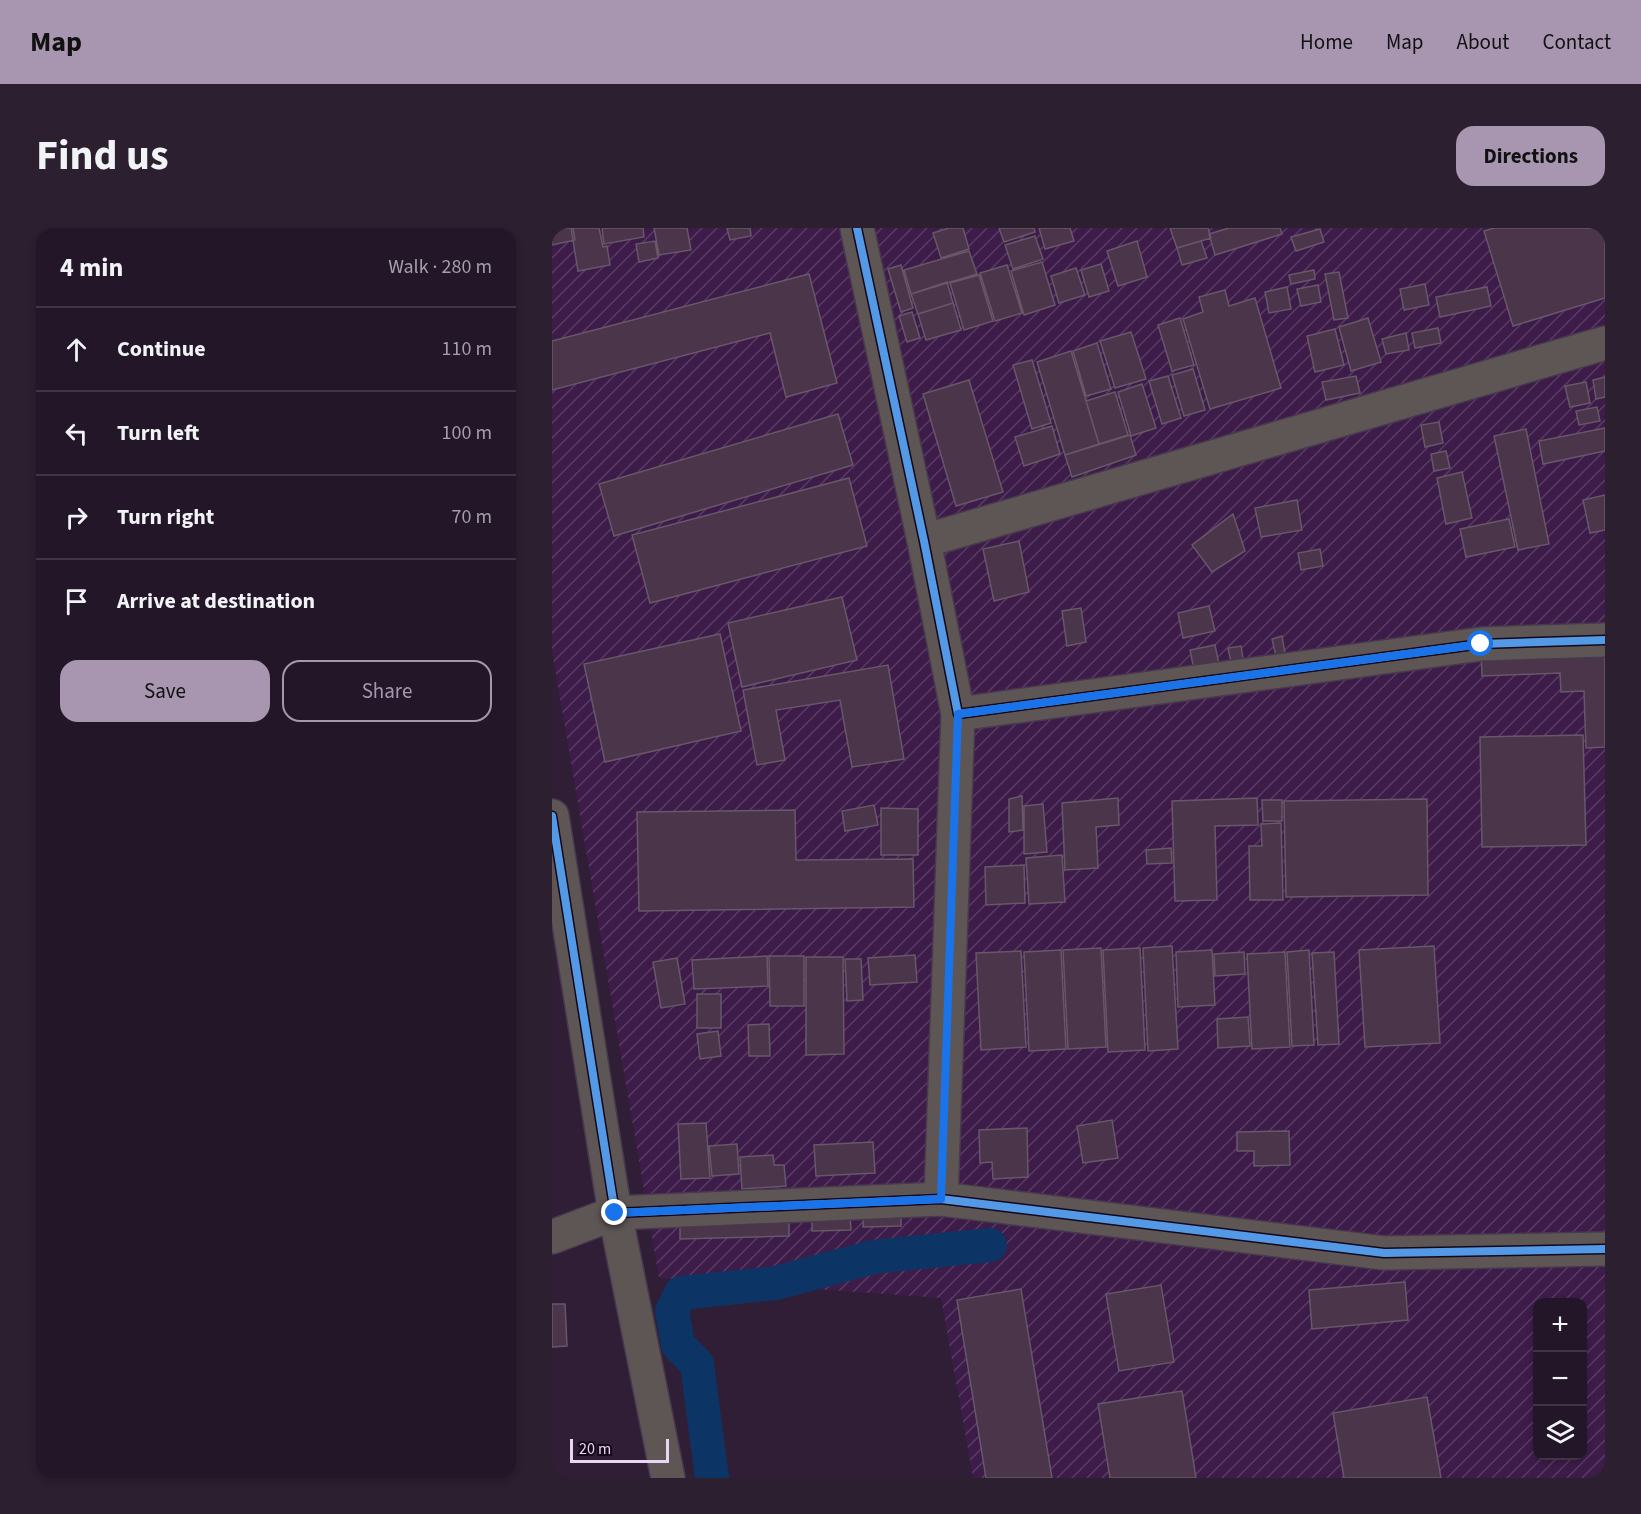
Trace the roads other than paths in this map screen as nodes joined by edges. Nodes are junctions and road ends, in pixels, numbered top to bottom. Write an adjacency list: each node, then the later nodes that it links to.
1 (856, 228): 3 (street)
2 (1605, 344): 3 (street)
3 (924, 541): 5 (street)
4 (1605, 640): 5 (street)
5 (958, 714): 7 (street)
6 (552, 816): 8 (street)
7 (941, 1199): 8 (street); 10 (street)
8 (615, 1213): 9 (street); 11 (street)
9 (552, 1237)
10 (1605, 1249)
11 (669, 1478)

